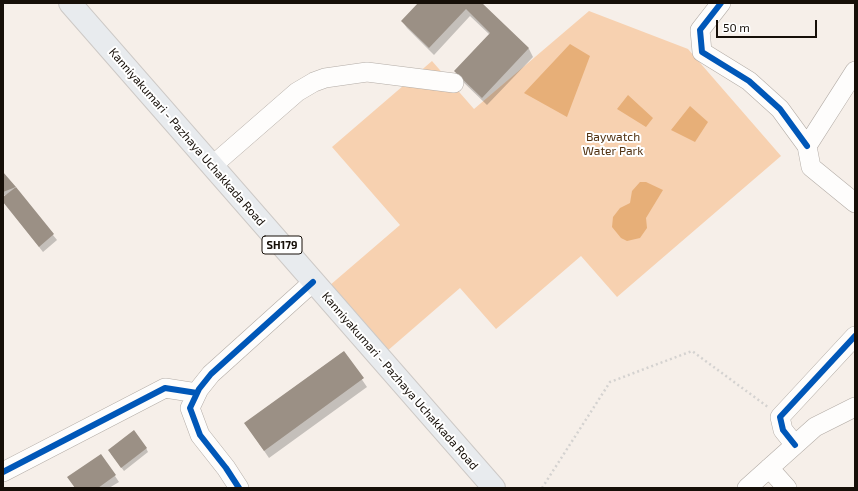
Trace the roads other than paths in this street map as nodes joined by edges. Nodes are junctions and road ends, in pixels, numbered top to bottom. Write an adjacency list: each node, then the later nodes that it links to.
1 (70, 3): 6 (main road, Kanniyakumari - Pazhaya Uchakkada Road / SH179)
2 (721, 3): 5 (street)
3 (855, 71): 5 (street)
4 (454, 83): 6 (street)
5 (807, 146): 7 (street)
6 (212, 166): 8 (main road, Kanniyakumari - Pazhaya Uchakkada Road / SH179)
7 (855, 203)
8 (313, 282): 10 (street); 16 (main road, Kanniyakumari - Pazhaya Uchakkada Road / SH179)
9 (855, 336): 12 (street)
10 (197, 393): 14 (street); 15 (street)
11 (855, 408): 12 (street)
12 (795, 445): 13 (street)
13 (769, 468): 17 (street); 18 (street)
14 (3, 472)
15 (239, 488)
16 (494, 488)
17 (747, 488)
18 (787, 488)

